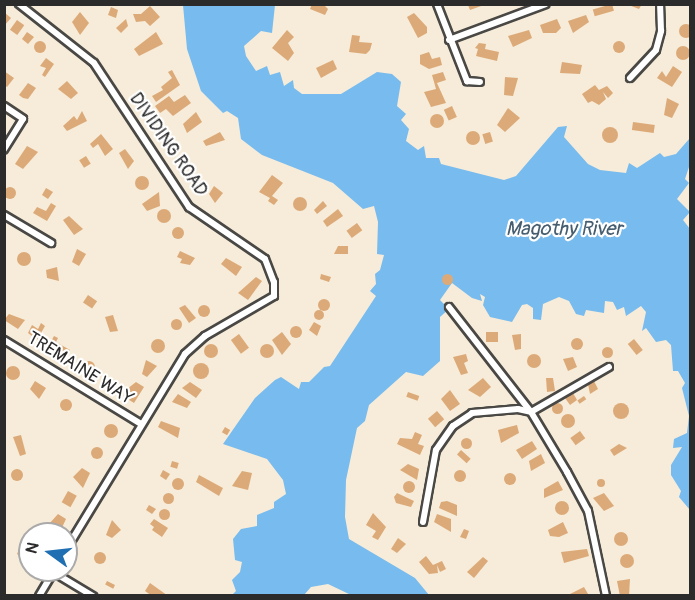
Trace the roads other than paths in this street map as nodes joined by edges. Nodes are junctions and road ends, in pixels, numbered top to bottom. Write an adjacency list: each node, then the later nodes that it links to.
1 (19, 4): 16 (street, DIVIDING ROAD)
2 (437, 4): 5 (street)
3 (546, 4): 5 (street)
4 (660, 4): 6 (street)
5 (449, 40): 7 (street)
6 (630, 78)
7 (480, 82)
8 (4, 106): 9 (street)
9 (4, 150)
10 (4, 215): 11 (street)
11 (51, 243)
12 (449, 307): 15 (street)
13 (4, 340): 16 (street, TREMAINE WAY)
14 (609, 367): 15 (street)
15 (531, 412): 17 (street); 23 (street)
16 (141, 424): 18 (street, DIVIDING ROAD)
17 (423, 522)
18 (78, 530)
19 (47, 582): 21 (street)
20 (71, 582): 22 (street)
21 (39, 596)
22 (93, 596)
23 (606, 596)

